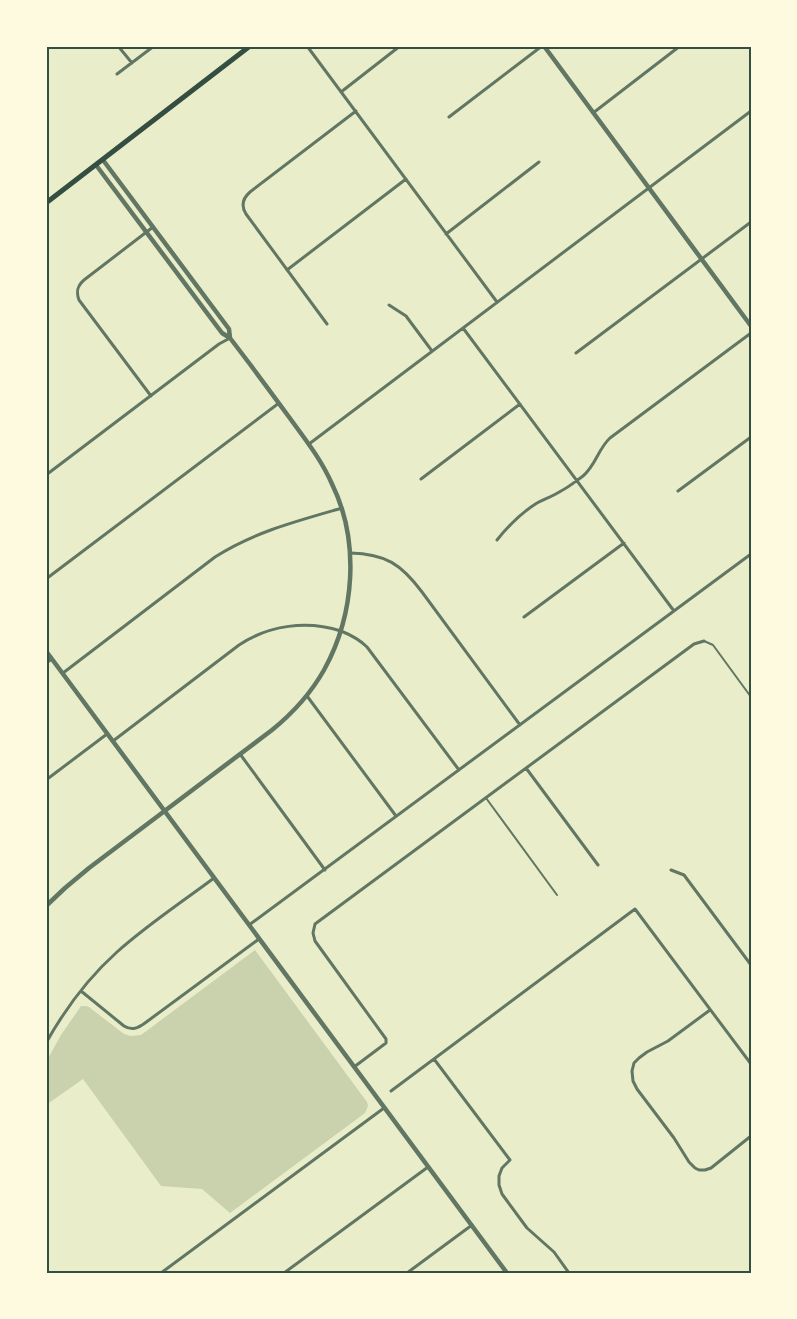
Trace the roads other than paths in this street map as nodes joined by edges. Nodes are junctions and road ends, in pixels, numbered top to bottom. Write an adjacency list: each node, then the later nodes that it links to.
1 (118, 46): 8 (street)
2 (154, 46): 8 (street)
3 (250, 46): 15 (main road)
4 (307, 46): 10 (street)
5 (400, 46): 10 (street)
6 (543, 46): 13 (street); 14 (street)
7 (680, 46): 13 (street)
8 (132, 63): 9 (street)
9 (117, 74)
10 (341, 92): 11 (street)
11 (356, 111): 18 (street); 26 (street)
12 (751, 111): 19 (street)
13 (593, 113): 19 (street)
14 (449, 117)
15 (103, 160): 17 (main road); 22 (street)
16 (539, 162): 24 (street)
17 (96, 164): 20 (main road); 23 (street)
18 (406, 179): 24 (street); 26 (street)
19 (649, 188): 25 (street); 27 (street)
20 (46, 203)
21 (751, 222): 25 (street)
22 (153, 227): 23 (street); 33 (street)
23 (147, 232): 33 (street); 36 (street)
24 (446, 234): 27 (street)
25 (701, 259): 30 (street); 35 (street)
26 (287, 270): 29 (street)
27 (497, 302): 31 (street)
28 (389, 305): 34 (street)
29 (327, 324)
30 (751, 326)
31 (463, 328): 34 (street); 38 (street)
32 (751, 333): 43 (street)
33 (230, 338): 36 (street); 37 (street)
34 (432, 351): 40 (street)
35 (576, 353)
36 (151, 396): 41 (street)
37 (279, 403): 40 (street); 50 (street)
38 (520, 404): 42 (street); 43 (street)
39 (751, 437): 44 (street)
40 (309, 444): 45 (street)
41 (46, 475)
42 (421, 479)
43 (577, 481): 46 (street); 47 (street)
44 (678, 491)
45 (342, 508): 48 (street); 58 (street)
46 (497, 540)
47 (624, 543): 51 (street); 52 (street)
48 (350, 553): 53 (street); 61 (street)
49 (751, 554): 51 (street)
50 (46, 579)
51 (674, 611): 61 (street)
52 (524, 617)
53 (340, 631): 59 (street); 63 (street); 66 (street)
54 (704, 641): 60 (lane); 65 (street)
55 (46, 651): 56 (street)
56 (52, 659): 57 (street); 58 (street)
57 (46, 664)
58 (63, 673): 62 (street)
59 (307, 695): 64 (street); 70 (street)
60 (751, 697)
61 (520, 725): 66 (street)
62 (107, 734): 63 (street); 67 (street)
63 (113, 741): 69 (street)
64 (240, 754): 69 (street); 72 (street)
65 (526, 768): 68 (street); 71 (street)
66 (459, 770): 70 (street)
67 (46, 780)
68 (486, 798): 75 (lane); 85 (street)
69 (164, 811): 74 (street); 76 (street)
70 (396, 816): 72 (street)
71 (598, 865)
72 (325, 870): 77 (street)
73 (671, 870): 79 (street)
74 (214, 878): 77 (street); 80 (street)
75 (557, 895)
76 (46, 906)
77 (249, 925): 78 (street)
78 (259, 938): 80 (street); 85 (street)
79 (751, 965)
80 (81, 991): 82 (street)
81 (710, 1010): 83 (street); 84 (street); 88 (street)
82 (46, 1043)
83 (434, 1059): 86 (street); 95 (street)
84 (751, 1064)
85 (354, 1067): 87 (street)
86 (391, 1091)
87 (384, 1108): 89 (street); 91 (street)
88 (751, 1136)
89 (428, 1166): 90 (street); 92 (street)
90 (472, 1225): 93 (street); 94 (street)
91 (162, 1273)
92 (284, 1273)
93 (407, 1273)
94 (507, 1273)
95 (569, 1273)

